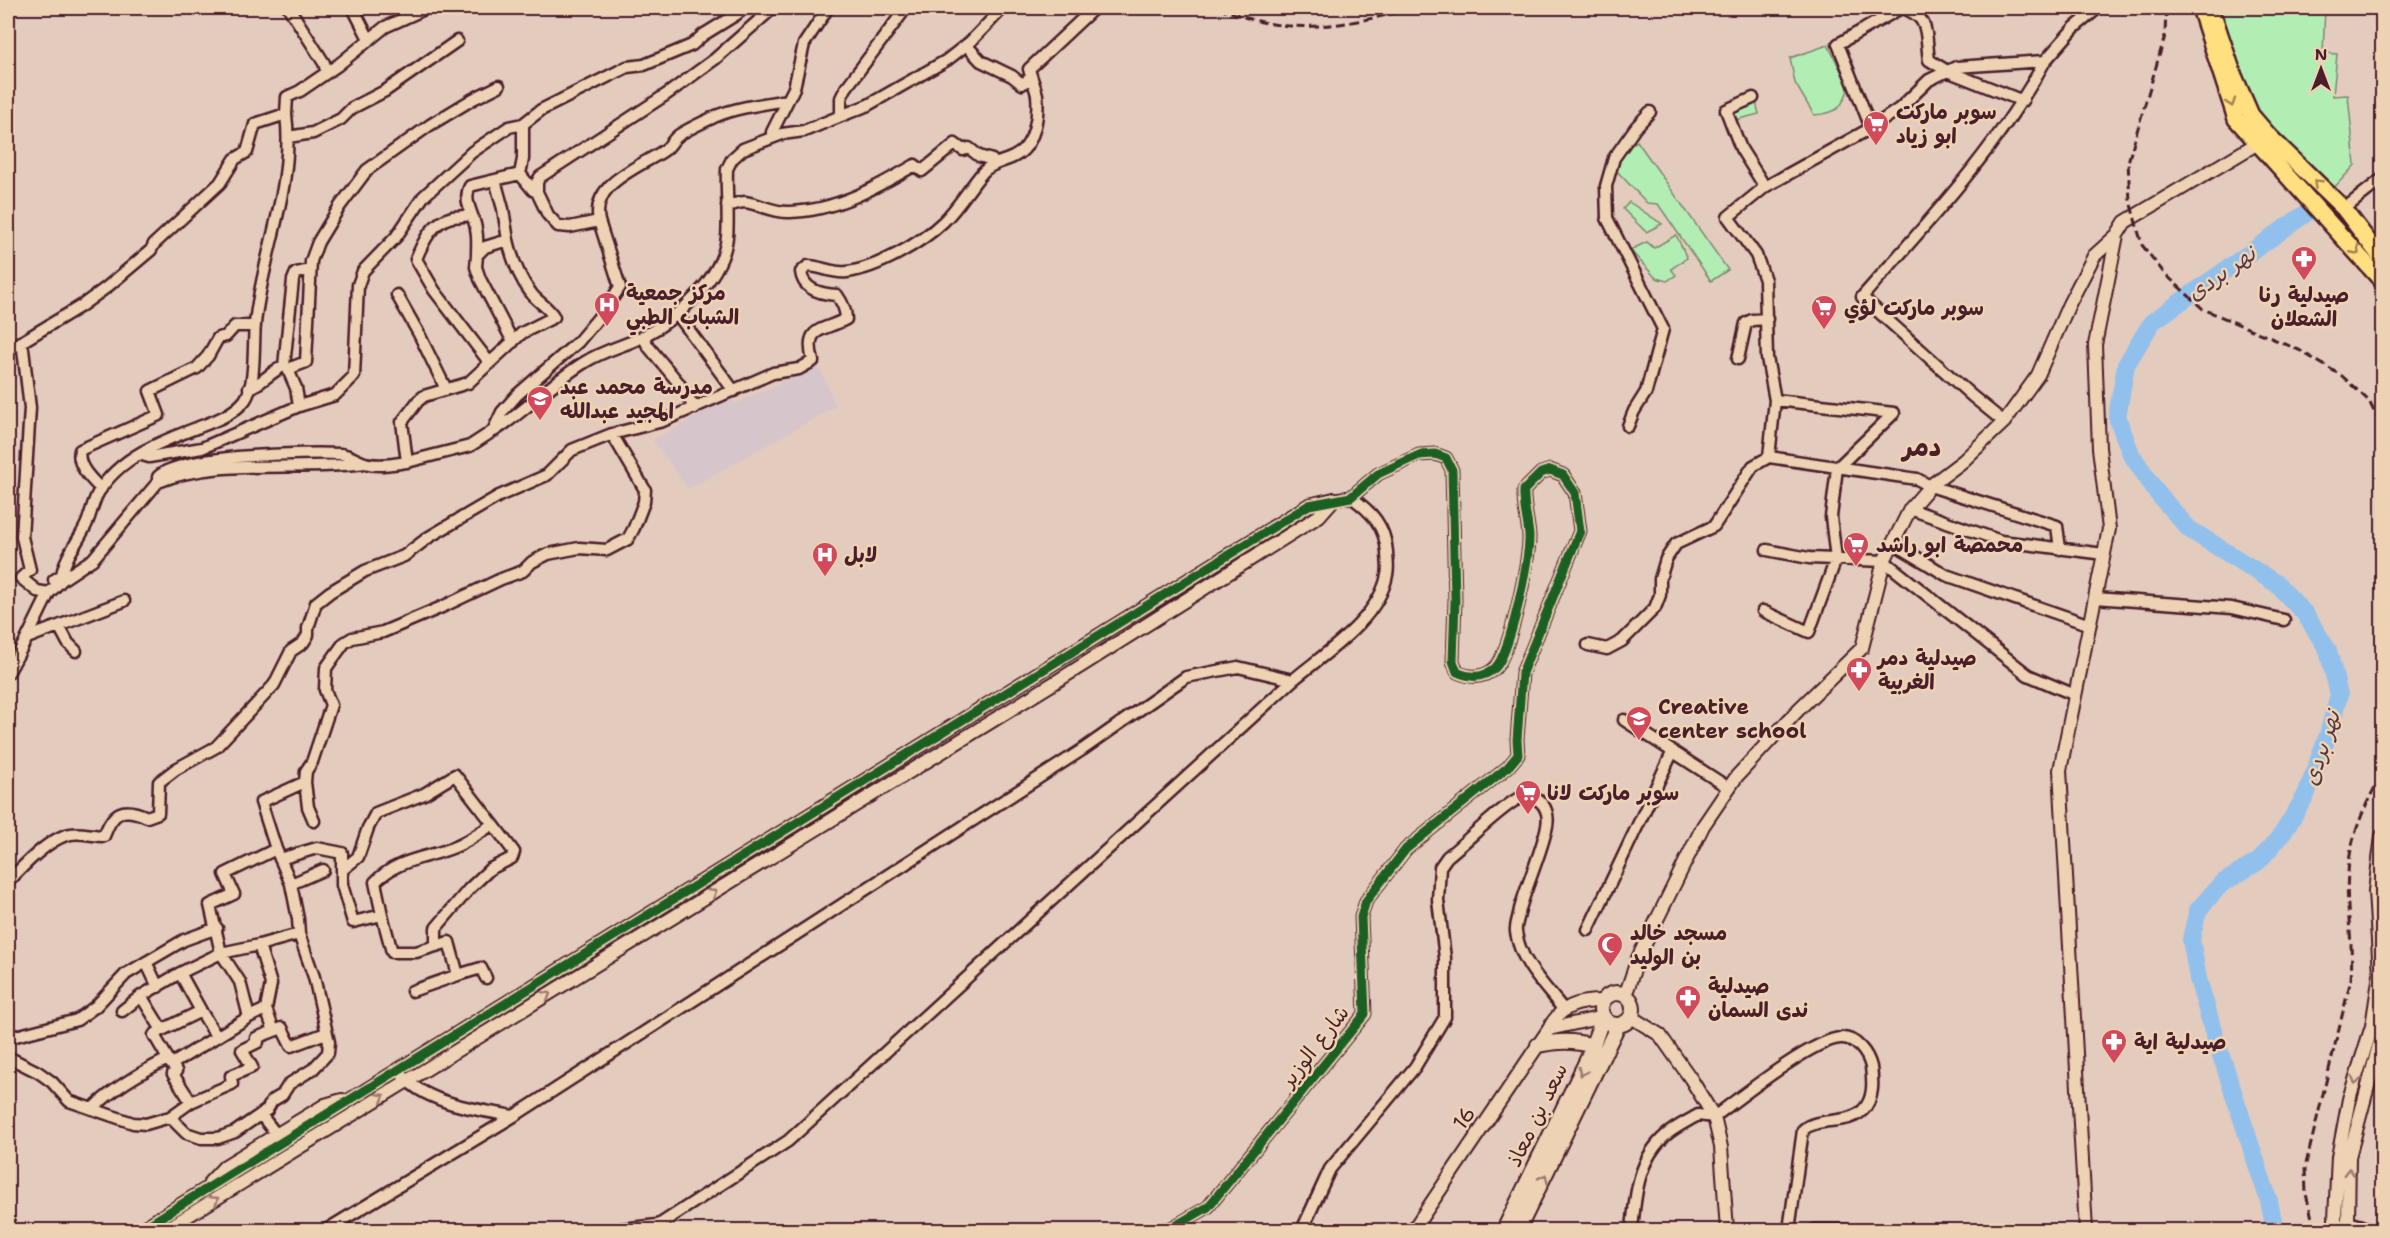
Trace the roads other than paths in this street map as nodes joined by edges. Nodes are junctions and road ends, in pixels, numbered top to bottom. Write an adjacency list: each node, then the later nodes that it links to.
1 (289, 8): 19 (street)
2 (353, 8): 14 (street)
3 (427, 8): 14 (street)
4 (744, 8): 28 (street)
5 (773, 8): 38 (street)
6 (828, 8): 23 (street)
7 (906, 8): 27 (street)
8 (1003, 8): 16 (street)
9 (1094, 8): 20 (street)
10 (1902, 8): 18 (street); 29 (street)
11 (2098, 8): 17 (street)
12 (2200, 8): 32 (main road, one-way to 32)
13 (2210, 8): 32 (main road)
14 (369, 39): 19 (street)
15 (458, 41): 31 (street)
16 (966, 45): 20 (street); 27 (street)
17 (2045, 61): 18 (street); 24 (street)
18 (1947, 71): 24 (street); 29 (street)
19 (327, 73): 26 (street)
20 (1031, 78): 33 (street)
21 (499, 86): 47 (street)
22 (1753, 98): 37 (street)
23 (788, 100): 30 (street); 42 (street)
24 (2023, 101): 66 (street)
25 (1650, 112): 67 (street)
26 (286, 114): 31 (street); 54 (street)
27 (841, 115): 30 (street)
28 (523, 124): 34 (street); 64 (street)
29 (1870, 128): 37 (street)
30 (773, 136): 39 (street)
31 (288, 137): 52 (street)
32 (2263, 140): 40 (main road, one-way to 32); 43 (street); 48 (main road, one-way to 48)
33 (994, 164): 39 (street); 62 (street)
34 (520, 174): 36 (street); 38 (street)
35 (2382, 178): 40 (street)
36 (495, 180): 41 (street); 44 (street)
37 (1765, 187): 51 (street)
38 (537, 192): 42 (street)
39 (727, 206): 50 (street)
40 (2344, 209): 46 (main road)
41 (471, 214): 45 (street); 58 (street)
42 (599, 221): 68 (street)
43 (2117, 235): 66 (street); 82 (street)
44 (508, 240): 45 (street); 55 (street)
45 (477, 255): 55 (street)
46 (2382, 259)
47 (309, 270): 59 (street); 59 (street)
48 (2382, 281)
49 (397, 295): 61 (street)
50 (676, 314): 53 (street); 62 (street)
51 (1767, 319): 57 (street); 63 (street)
52 (255, 326): 60 (street); 75 (street)
53 (643, 336): 65 (street); 68 (street)
54 (21, 342): 56 (street); 85 (street)
55 (513, 342): 58 (street)
56 (8, 350)
57 (1737, 359)
58 (489, 362): 61 (street)
59 (286, 369): 60 (street); 64 (street)
60 (249, 388): 70 (street)
61 (446, 389): 72 (street)
62 (734, 391): 65 (street)
63 (1775, 400): 71 (street); 73 (street)
64 (299, 406): 70 (street)
65 (695, 408): 69 (street)
66 (2004, 422): 74 (street)
67 (1628, 426)
68 (493, 431): 72 (street)
69 (612, 434): 100 (street); 108 (street)
70 (139, 454): 75 (street)
71 (1769, 457): 73 (street); 93 (street)
72 (407, 462): 85 (street)
73 (1837, 468): 74 (street); 83 (street)
74 (1930, 486): 78 (street); 80 (street)
75 (101, 489): 85 (street)
76 (1351, 497): 77 (street); 96 (street); 163 (street, شارع الوزير)
77 (1334, 499): 145 (street); 146 (street, one-way to 77)
78 (1910, 509): 79 (street); 80 (street)
79 (1893, 543): 84 (street); 90 (street)
80 (2060, 549): 82 (street)
81 (1767, 550): 83 (street)
82 (2104, 554): 86 (street)
83 (1836, 559): 84 (street); 88 (street)
84 (1884, 561): 97 (street); 101 (street)
85 (49, 593): 92 (street)
86 (2095, 598): 89 (street); 90 (street)
87 (124, 601): 91 (street)
88 (1763, 611)
89 (2284, 620)
90 (2090, 625): 97 (street)
91 (60, 628): 92 (street); 94 (street)
92 (27, 638): 95 (street)
93 (1588, 645)
94 (76, 651)
95 (8, 673)
96 (1293, 680): 152 (street); 157 (street)
97 (2075, 694): 173 (street)
98 (1624, 720): 99 (street)
99 (1673, 752): 101 (street); 112 (street)
100 (305, 782): 102 (street); 105 (street)
101 (1729, 788): 124 (street)
102 (314, 821)
103 (493, 824): 107 (street); 110 (street); 115 (street)
104 (2382, 836): 158 (street, one-way to 158)
105 (278, 854): 107 (street); 109 (street); 111 (street)
106 (323, 870): 109 (street)
107 (342, 870): 110 (street)
108 (8, 882)
109 (291, 884): 113 (street)
110 (382, 915): 115 (street)
111 (217, 928): 116 (street); 117 (street)
112 (1588, 930)
113 (299, 934): 114 (street); 137 (street)
114 (259, 945): 116 (street); 127 (street)
115 (436, 945): 119 (street)
116 (221, 953): 118 (street); 130 (street)
117 (146, 962): 121 (street); 140 (street)
118 (180, 973): 121 (street); 129 (street)
119 (458, 975): 120 (street); 122 (street)
120 (486, 978)
121 (158, 987): 123 (street)
122 (412, 991)
123 (141, 996): 128 (street); 135 (street)
124 (1625, 996): 125 (main road); 132 (main road)
125 (1604, 1001): 126 (street); 131 (main road)
126 (1563, 1009): 134 (street, 16); 164 (street)
127 (266, 1010): 130 (street); 136 (street)
128 (122, 1011)
129 (201, 1011): 135 (street); 139 (street)
130 (249, 1017): 139 (street)
131 (1603, 1017): 133 (main road); 134 (street); 142 (main road, سعد بن معاذ)
132 (1631, 1017): 133 (main road); 153 (street)
133 (1618, 1025): 167 (main road, سعد بن معاذ, one-way to 133)
134 (1550, 1029): 141 (street, 16)
135 (162, 1030): 144 (street)
136 (274, 1031): 137 (street); 148 (street)
137 (326, 1033): 150 (street)
138 (2382, 1034): 158 (street, one-way to 138)
139 (216, 1036): 144 (street)
140 (8, 1038)
141 (1538, 1045): 142 (main road); 165 (street, 16)
142 (1593, 1046): 166 (main road, سعد بن معاذ, one-way to 166)
143 (8, 1057): 149 (street)
144 (170, 1061): 148 (street); 149 (street)
145 (399, 1071): 146 (street); 147 (street)
146 (406, 1081): 152 (street); 160 (street, one-way to 146)
147 (358, 1096): 154 (street); 155 (street)
148 (191, 1102): 151 (street)
149 (92, 1110): 151 (street)
150 (261, 1115): 151 (street); 154 (street)
151 (170, 1116)
152 (514, 1116): 156 (street)
153 (1714, 1117): 168 (street); 169 (street); 170 (street)
154 (276, 1134): 155 (street)
155 (202, 1192): 159 (street)
156 (344, 1225): 161 (street)
157 (655, 1228): 162 (street)
158 (2346, 1228): 174 (street)
159 (140, 1230)
160 (165, 1230)
161 (326, 1230)
162 (613, 1230)
163 (1168, 1230)
164 (1302, 1230)
165 (1413, 1230)
166 (1504, 1230)
167 (1518, 1230)
168 (1632, 1230)
169 (1727, 1230)
170 (1789, 1230)
171 (1814, 1230): 172 (street)
172 (1847, 1230)
173 (2086, 1230)
174 (2369, 1230)

